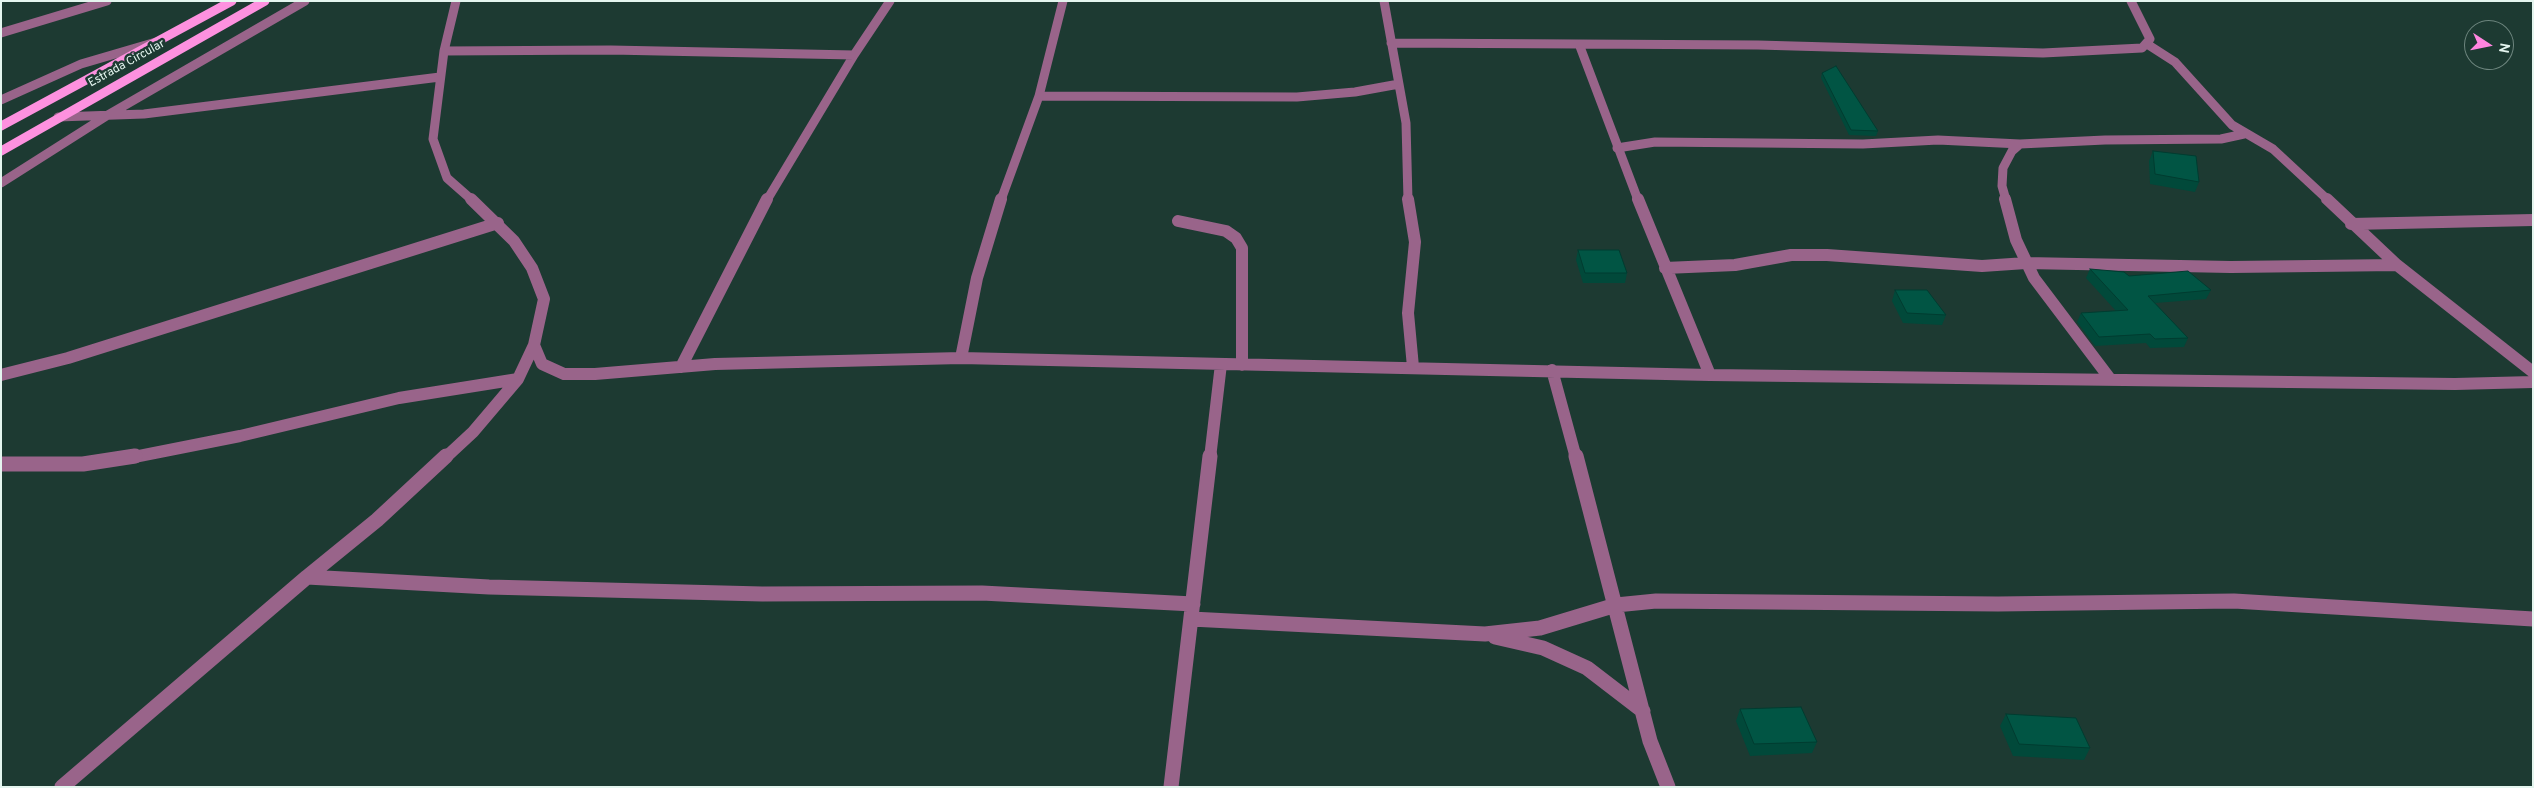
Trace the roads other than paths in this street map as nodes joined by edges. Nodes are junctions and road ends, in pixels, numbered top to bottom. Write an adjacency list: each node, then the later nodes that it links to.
1 (107, 1): 10 (street)
2 (232, 1): 11 (main road, Estrada Circular)
3 (265, 1): 22 (main road, Estrada Circular)
4 (305, 1): 21 (street)
5 (456, 1): 15 (street)
6 (890, 1): 16 (street)
7 (1063, 1): 19 (street)
8 (2130, 1): 14 (street)
9 (1382, 2): 12 (street)
10 (1, 33)
11 (156, 42): 20 (street); 23 (main road, Estrada Circular)
12 (1391, 43): 13 (street); 18 (street)
13 (1579, 44): 14 (street); 27 (street)
14 (2148, 44): 25 (street)
15 (444, 52): 16 (street); 17 (street)
16 (854, 55): 41 (street)
17 (440, 77): 21 (street); 32 (street)
18 (1399, 84): 19 (street); 42 (street)
19 (1038, 96): 38 (street)
20 (1, 100)
21 (108, 115): 22 (street); 29 (street)
22 (58, 117): 28 (main road, Estrada Circular)
23 (6, 120): 24 (main road, Estrada Circular)
24 (1, 126)
25 (2244, 134): 26 (street); 33 (street)
26 (2020, 144): 27 (street); 34 (street)
27 (1617, 148): 36 (street)
28 (1, 151)
29 (1, 183)
30 (2533, 220): 33 (street)
31 (1178, 222): 40 (street)
32 (498, 223): 37 (street); 45 (street)
33 (2351, 224): 35 (street)
34 (2026, 263): 35 (street); 36 (street); 48 (street)
35 (2397, 265): 44 (street)
36 (1665, 268): 46 (street)
37 (534, 344): 41 (street); 47 (street)
38 (961, 358): 39 (street); 41 (street)
39 (1222, 364): 40 (street); 53 (street)
40 (1242, 365): 42 (street)
41 (681, 367)
42 (1413, 367): 43 (street)
43 (1552, 370): 46 (street); 52 (street)
44 (2533, 372)
45 (1, 374)
46 (1710, 376): 48 (street)
47 (518, 379): 50 (street); 51 (street)
48 (2111, 380): 49 (street)
49 (2533, 382)
50 (1, 464)
51 (306, 577): 53 (street); 57 (street)
52 (1616, 605): 54 (street); 55 (street); 56 (street)
53 (1192, 612): 55 (street); 58 (street)
54 (2533, 619)
55 (1485, 634): 56 (street)
56 (1644, 711): 59 (street)
57 (62, 787)
58 (1171, 787)
59 (1668, 787)

